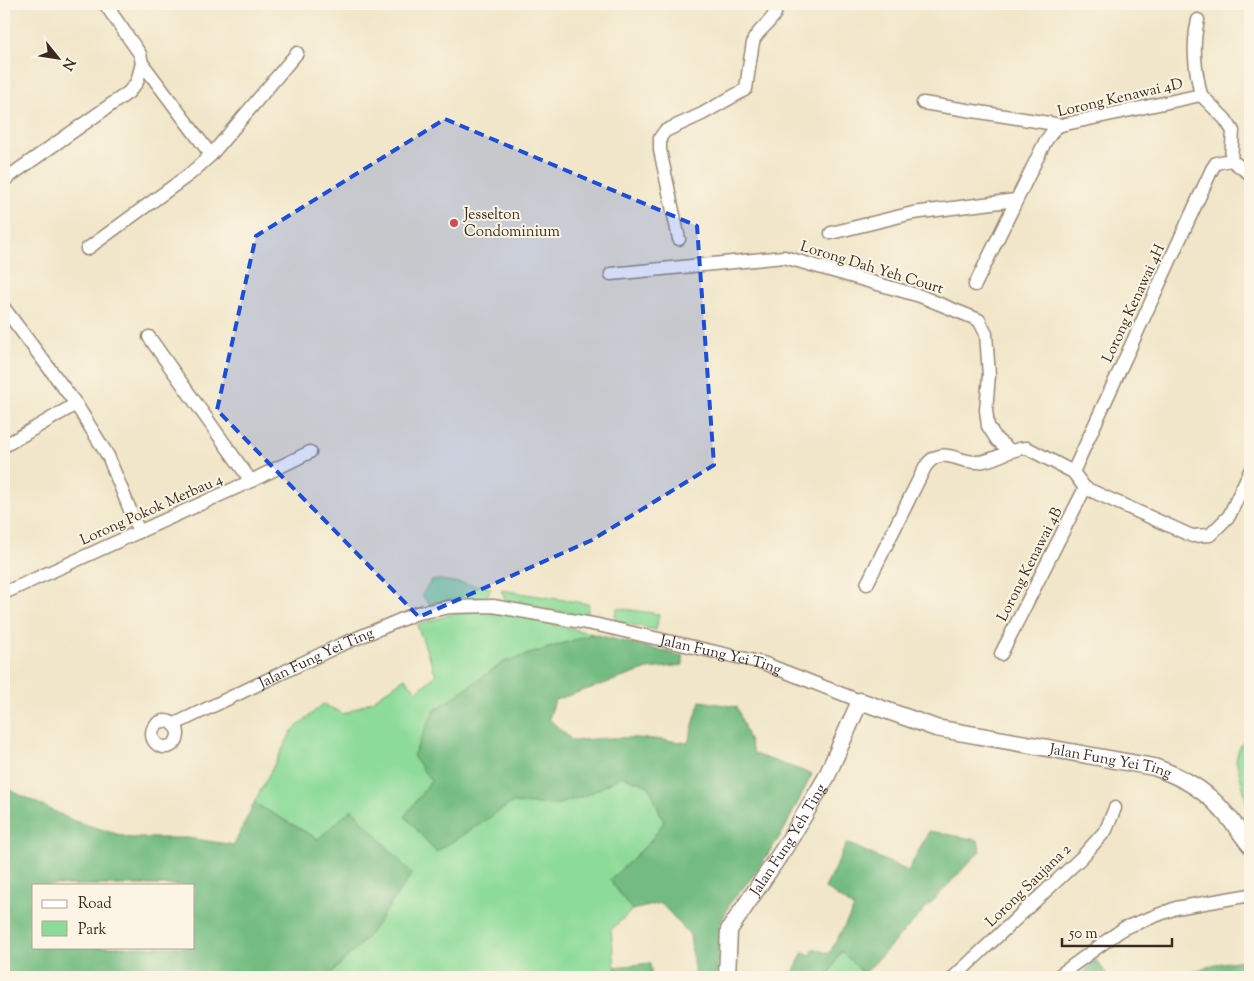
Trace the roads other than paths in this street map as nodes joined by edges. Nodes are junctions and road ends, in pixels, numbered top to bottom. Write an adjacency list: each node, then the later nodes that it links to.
1 (105, 4): 5 (street)
2 (776, 4): 15 (street)
3 (1198, 20): 6 (street)
4 (297, 53): 9 (street)
5 (142, 63): 9 (street); 12 (street)
6 (1201, 95): 8 (street, Lorong Kenawai 4D); 10 (street, Lorong Kenawai 4D)
7 (923, 103): 8 (street)
8 (1061, 125): 13 (street, Lorong Kenawai 4D)
9 (211, 155): 16 (street)
10 (1231, 160): 11 (street); 26 (street, Lorong Kenawai 4H)
11 (1250, 174)
12 (4, 180)
13 (1016, 200): 14 (street); 18 (street, Lorong Kenawai 4D)
14 (831, 233)
15 (679, 239)
16 (87, 248)
17 (611, 274): 23 (street, Lorong Dah Yeh Court)
18 (974, 285)
19 (4, 308): 21 (street)
20 (150, 336): 27 (street)
21 (76, 404): 22 (street); 29 (street)
22 (4, 446)
23 (1011, 451): 26 (street); 30 (street)
24 (310, 452): 27 (street, Lorong Pokok Merbau 4)
25 (1250, 471): 28 (street)
26 (1073, 472): 28 (street)
27 (251, 481): 29 (street, Lorong Pokok Merbau 4)
28 (1085, 488): 32 (street, Lorong Kenawai 4B)
29 (139, 532): 31 (street, Lorong Pokok Merbau 4)
30 (867, 584)
31 (4, 593)
32 (1001, 654)
33 (860, 701): 34 (street, Jalan Fung Yei Ting); 36 (street, Jalan Fung Yei Ting); 38 (street, Jalan Fung Yeh Ting)
34 (175, 724)
35 (1115, 808): 39 (street, Lorong Saujana 2)
36 (1250, 845)
37 (1250, 895): 40 (street)
38 (726, 977)
39 (954, 977)
40 (1057, 977)

